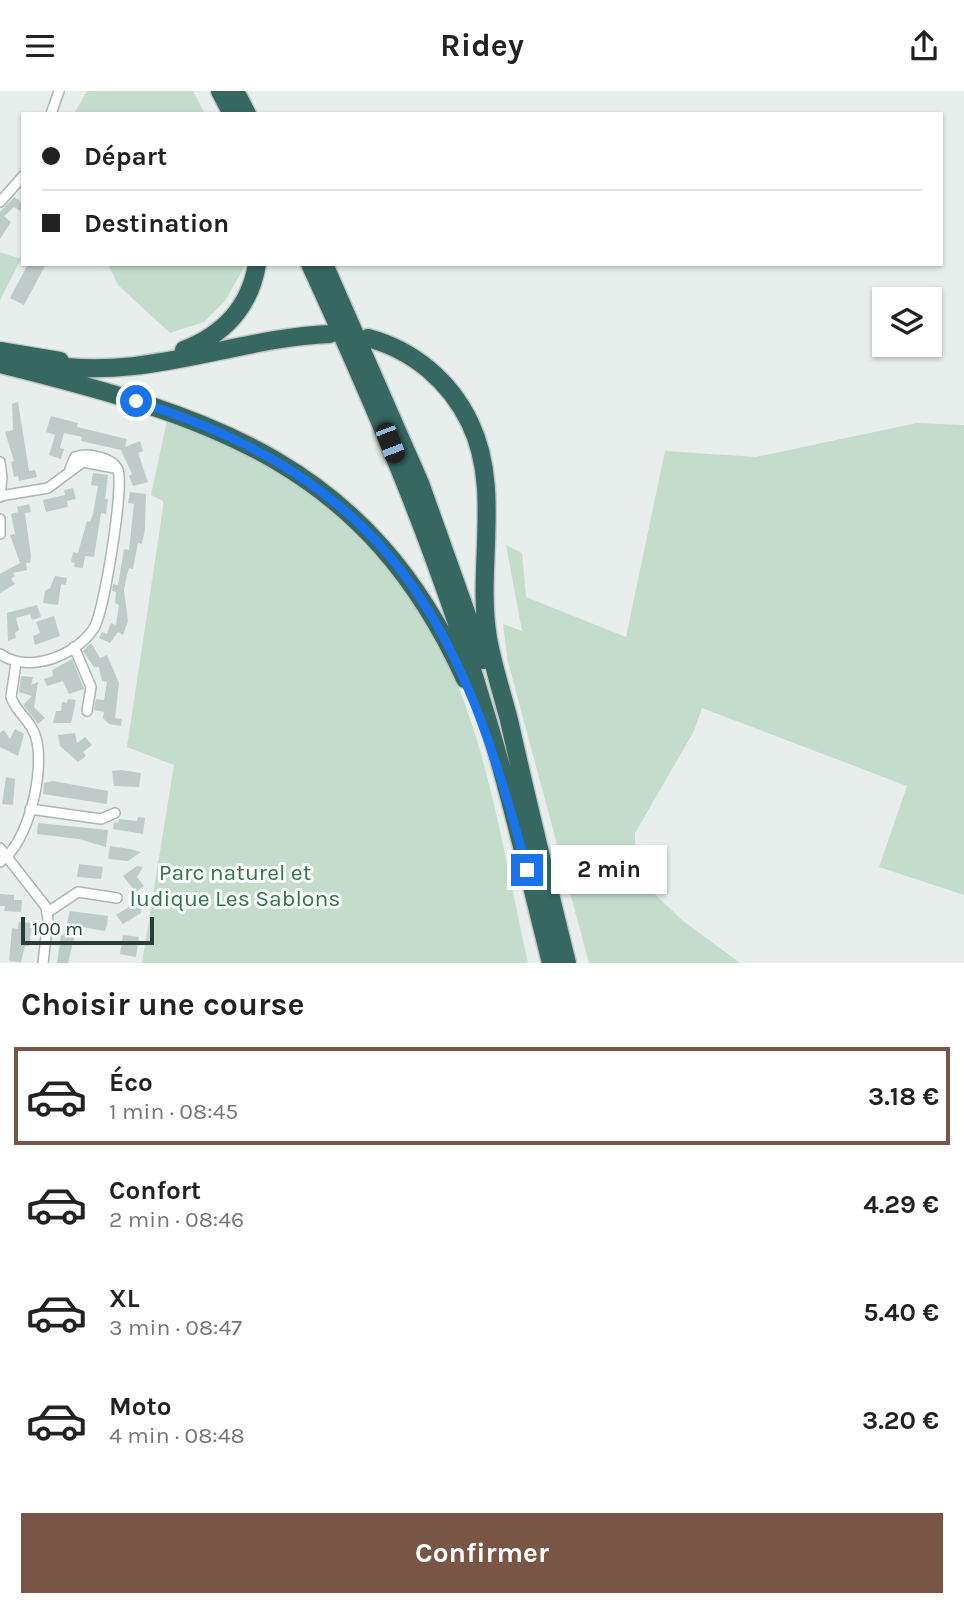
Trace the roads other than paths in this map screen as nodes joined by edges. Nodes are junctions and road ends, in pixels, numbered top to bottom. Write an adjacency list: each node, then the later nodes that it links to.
1 (59, 91): 5 (street)
2 (211, 91): 6 (highway)
3 (220, 91): 7 (highway)
4 (235, 91): 8 (highway)
5 (52, 112)
6 (221, 112)
7 (231, 112)
8 (246, 112)
9 (21, 181): 10 (street)
10 (0, 202)
11 (256, 266): 16 (highway)
12 (311, 266): 26 (highway)
13 (325, 266): 26 (highway)
14 (330, 334): 16 (highway)
15 (368, 338): 26 (highway)
16 (0, 353)
17 (0, 364): 26 (highway)
18 (0, 462): 19 (street)
19 (0, 497): 22 (street)
20 (0, 519): 21 (street)
21 (0, 534)
22 (74, 647): 24 (street); 25 (street)
23 (0, 654): 24 (street)
24 (16, 663): 27 (street)
25 (87, 711)
26 (514, 786): 34 (highway); 35 (highway)
27 (30, 809): 28 (street); 30 (street)
28 (115, 813)
29 (0, 848): 30 (street)
30 (4, 860): 32 (street)
31 (117, 898): 32 (street)
32 (48, 912): 33 (street)
33 (43, 963)
34 (551, 963)
35 (567, 963)

